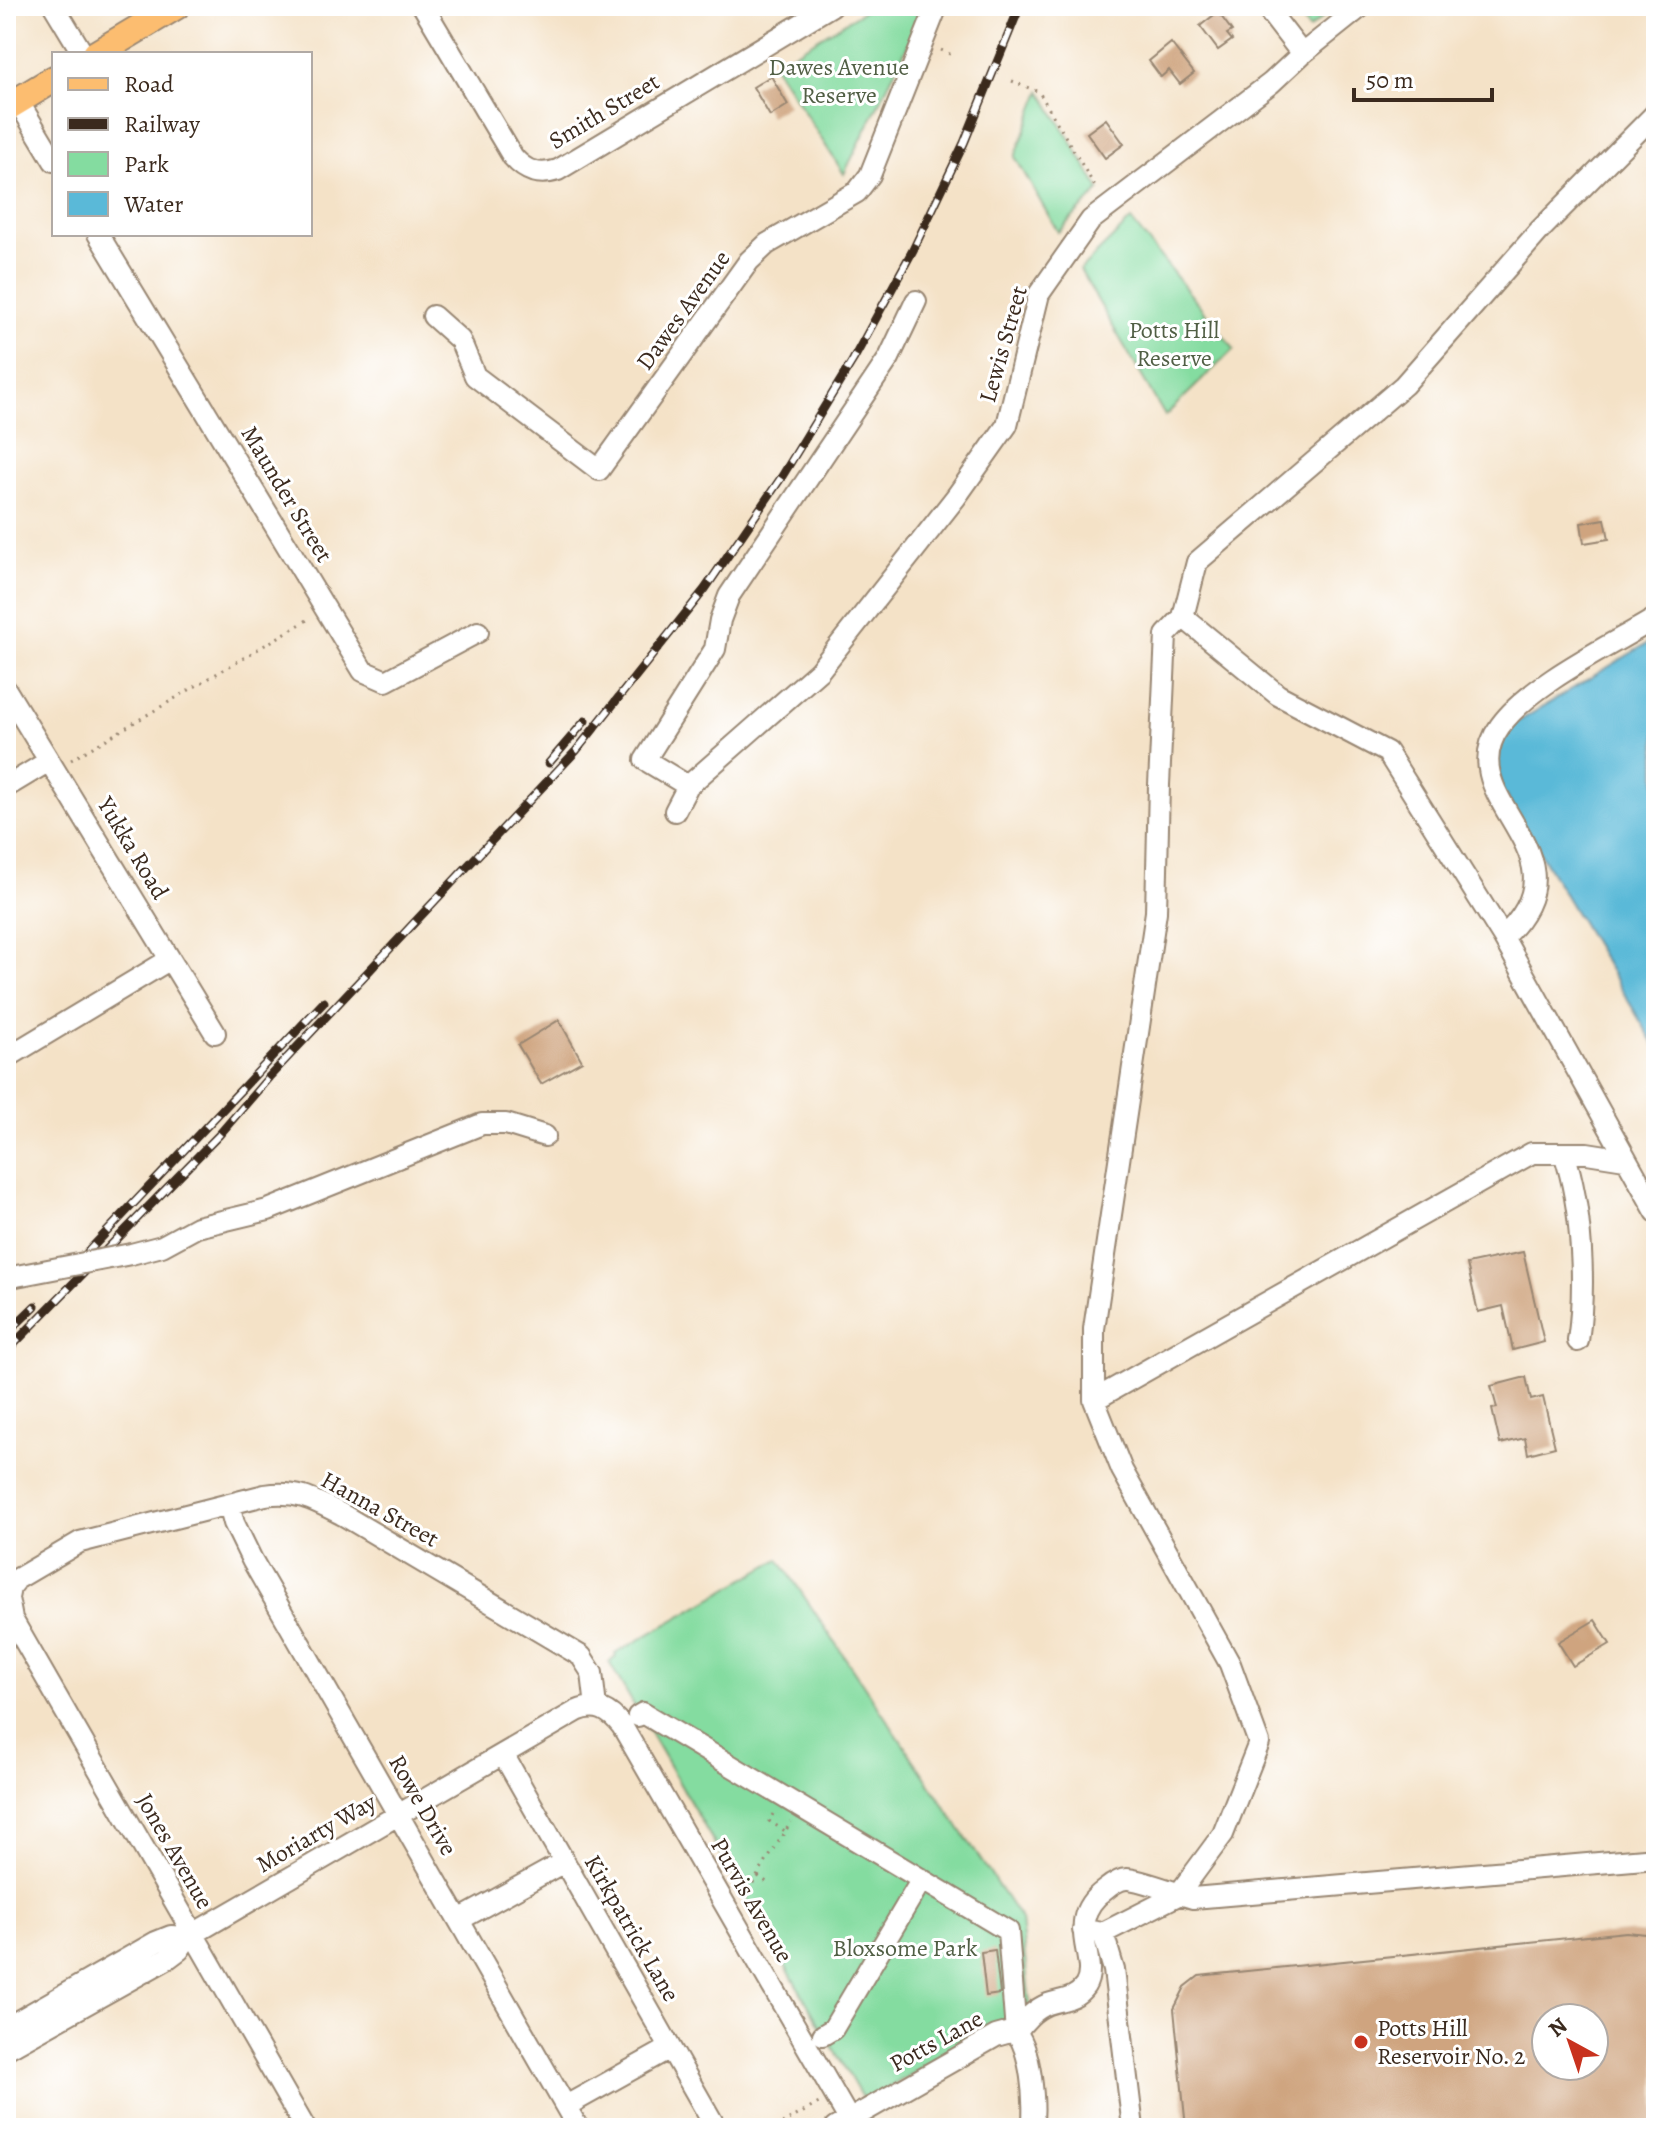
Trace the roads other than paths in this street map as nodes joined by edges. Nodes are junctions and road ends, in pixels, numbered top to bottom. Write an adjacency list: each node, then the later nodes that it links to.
1 (54, 6): 8 (street)
2 (176, 6): 9 (main road)
3 (423, 6): 4 (street, Smith Street)
4 (831, 6)
5 (937, 6): 17 (street, Dawes Avenue)
6 (1265, 6): 10 (street)
7 (1362, 6): 10 (street, Lewis Street)
8 (82, 52)
9 (99, 52)
10 (1302, 54): 23 (street, Lewis Street)
11 (52, 80): 12 (main road)
12 (12, 105): 14 (street)
13 (1656, 113): 18 (street)
14 (52, 158)
15 (99, 236): 20 (street, Maunder Street)
16 (916, 301): 23 (street)
17 (433, 316)
18 (1183, 617): 26 (street); 36 (street)
19 (1656, 618): 26 (street)
20 (478, 632)
21 (6, 690): 22 (street, Yukka Road)
22 (51, 765): 24 (street); 27 (street, Yukka Road)
23 (688, 786): 25 (street, Lewis Street)
24 (6, 787)
25 (675, 811)
26 (1503, 937): 32 (street)
27 (169, 960): 28 (street, Yukka Road); 29 (street)
28 (215, 1033)
29 (6, 1058)
30 (545, 1136): 34 (street, bridge)
31 (1564, 1153): 32 (street); 35 (street); 36 (street)
32 (1625, 1159): 33 (street)
33 (1656, 1212)
34 (6, 1278)
35 (1578, 1341)
36 (1094, 1400): 46 (street)
37 (229, 1504): 38 (street, Hanna Street); 39 (street, Hanna Street); 42 (street, Rowe Drive)
38 (8, 1598): 49 (street, Jones Avenue)
39 (596, 1707): 41 (street, Moriarty Way); 56 (street, Purvis Avenue)
40 (638, 1716): 45 (street)
41 (503, 1754): 42 (street, Moriarty Way); 44 (street, Kirkpatrick Lane)
42 (399, 1815): 47 (street, Rowe Drive); 49 (street, Moriarty Way)
43 (1656, 1858): 46 (street)
44 (564, 1862): 47 (street); 53 (street, Kirkpatrick Lane)
45 (922, 1879): 51 (street); 52 (street)
46 (1178, 1895): 48 (street); 48 (street)
47 (459, 1920): 55 (street, Rowe Drive)
48 (1093, 1932): 51 (street); 61 (street)
49 (190, 1936): 50 (street, Moriarty Way); 54 (street, Moriarty Way); 57 (street, Jones Avenue)
50 (6, 2028)
51 (1016, 2033): 56 (street, Potts Lane); 60 (street, Potts Lane)
52 (823, 2035)
53 (670, 2048): 55 (street); 59 (street, Kirkpatrick Lane)
54 (6, 2049)
55 (566, 2106): 58 (street, Rowe Drive)
56 (846, 2125)
57 (305, 2128)
58 (578, 2128)
59 (716, 2128)
60 (1032, 2128)
61 (1133, 2128)

